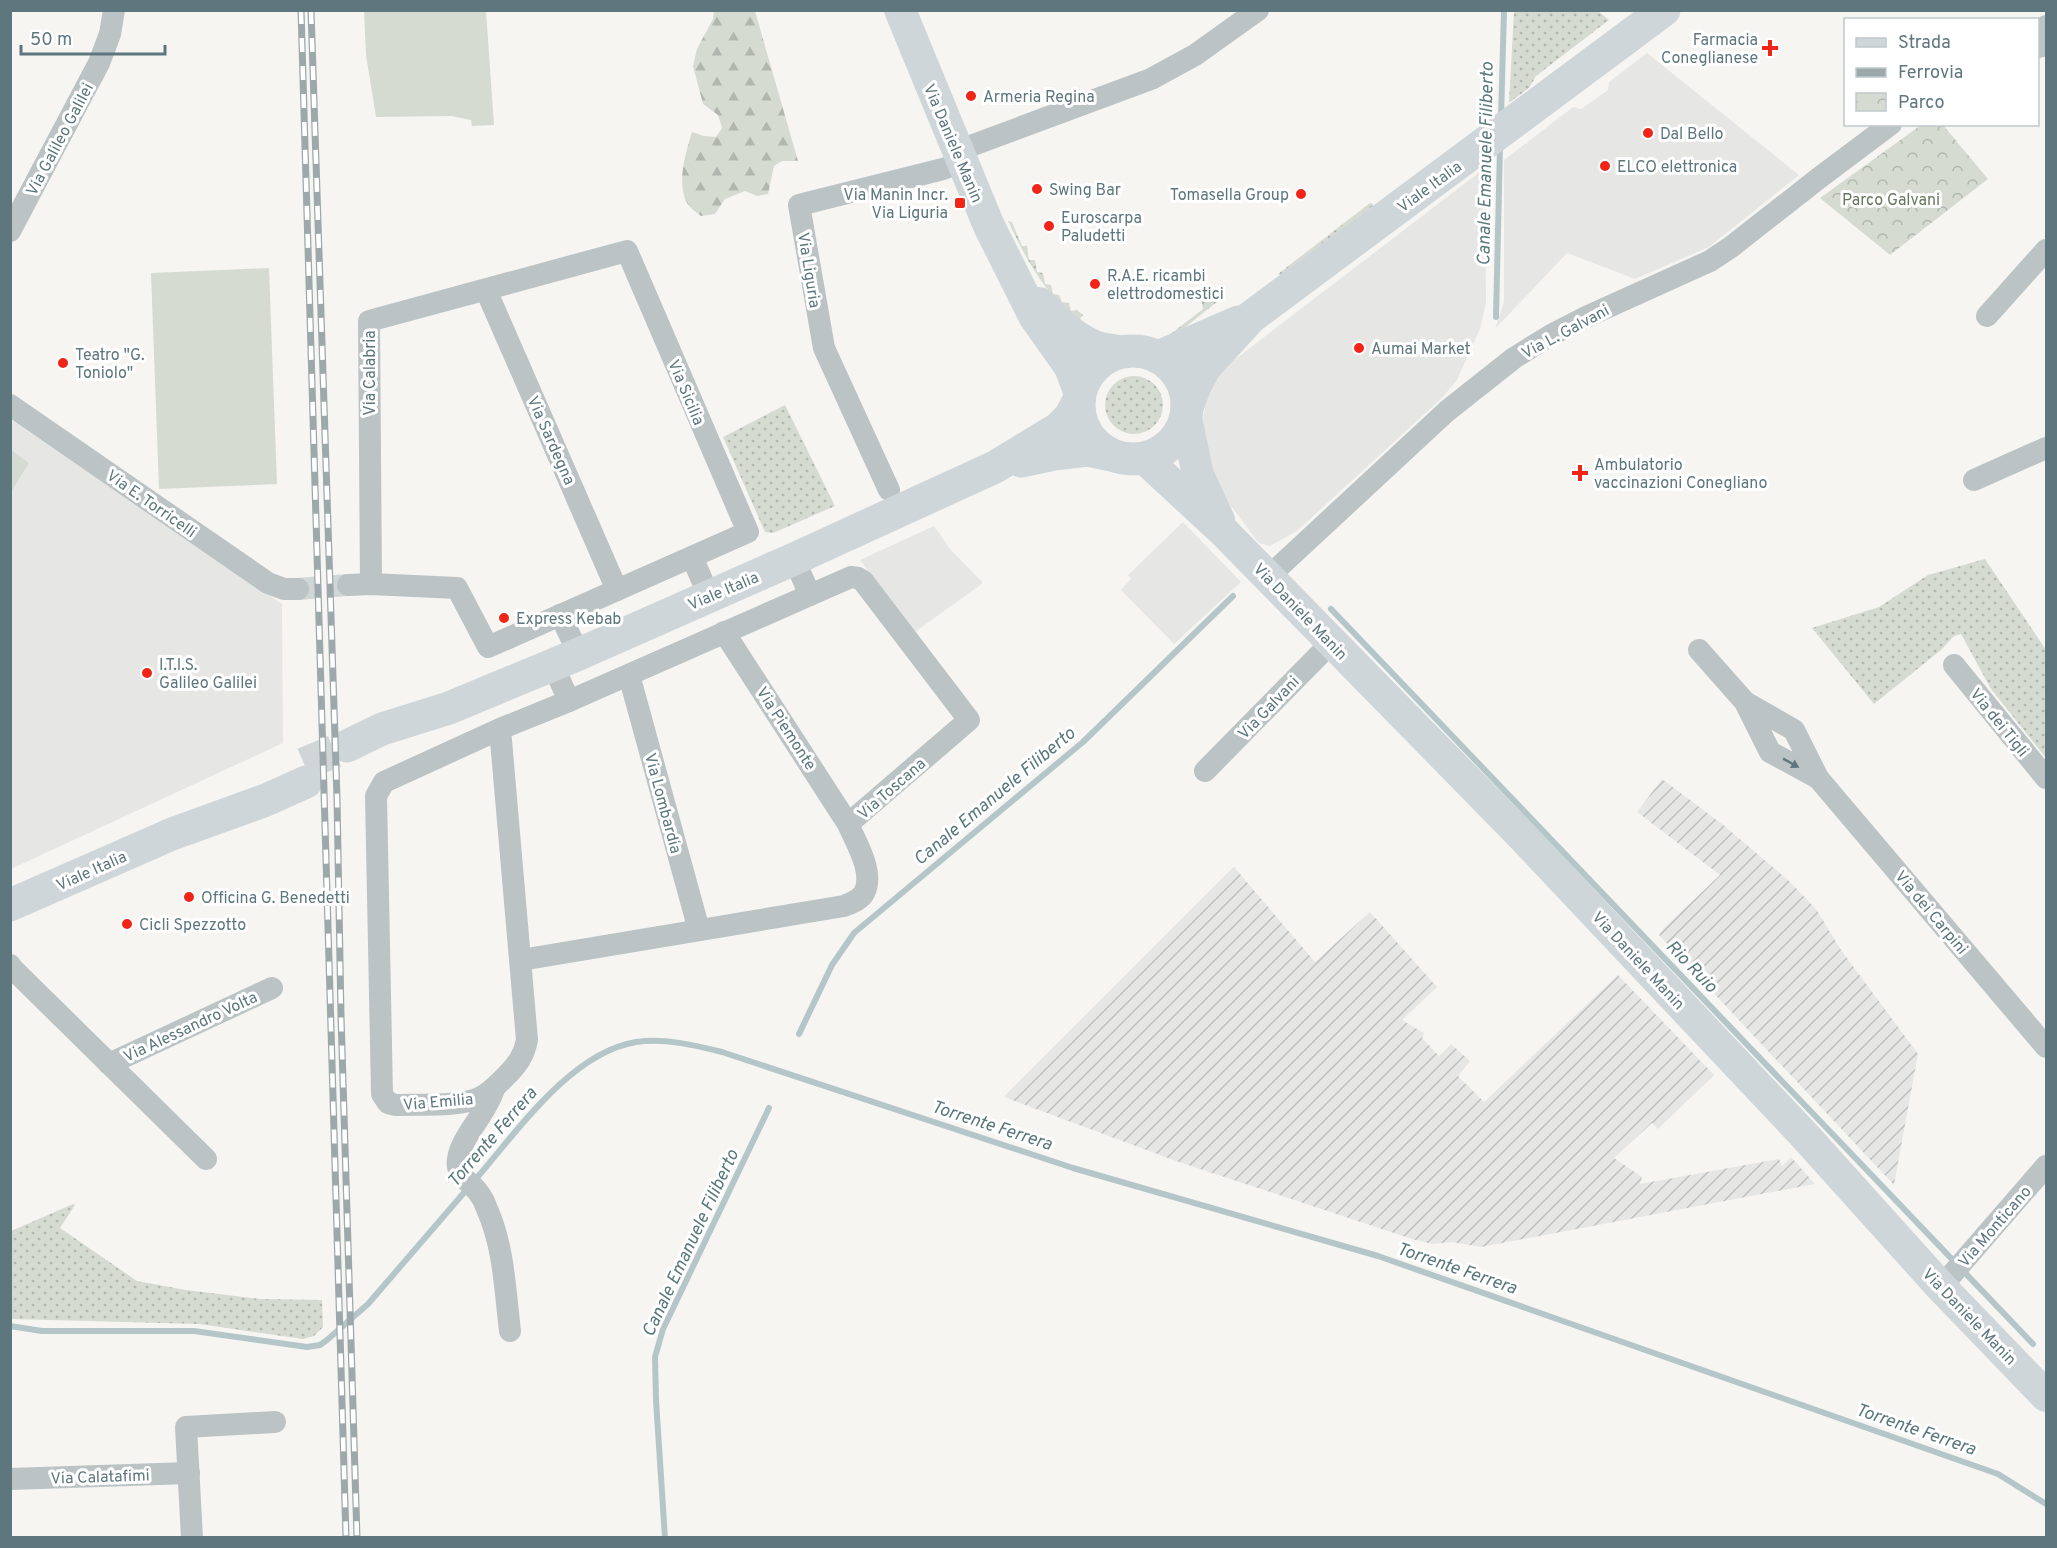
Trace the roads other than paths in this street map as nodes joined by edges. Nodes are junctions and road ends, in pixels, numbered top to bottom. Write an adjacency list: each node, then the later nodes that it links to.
1 (114, 10): 7 (street, Via Galileo Galilei)
2 (900, 10): 6 (main road, Via Daniele Manin)
3 (1258, 10): 6 (street)
4 (1664, 10): 13 (main road, Viale Italia)
5 (1888, 126): 28 (street, Via L. Galvani)
6 (959, 157): 10 (main road, Via Daniele Manin); 24 (street, Via Liguria)
7 (10, 231)
8 (2046, 250): 12 (street)
9 (627, 252): 11 (street, Via Calabria); 26 (street, Via Sicilia)
10 (1012, 274): 14 (main road, Via Daniele Manin); 16 (main road, Via Daniele Manin)
11 (486, 290): 29 (street, Via Calabria); 32 (street, Via Sardegna)
12 (1987, 316)
13 (1251, 317): 15 (main road, Viale Italia); 18 (main road, Viale Italia)
14 (1126, 352): 15 (main road); 16 (main road)
15 (1158, 357): 18 (main road)
16 (1079, 397): 20 (main road); 22 (main road, Viale Italia)
17 (10, 405): 31 (street, Via E. Torricelli)
18 (1187, 412): 21 (main road); 25 (main road, Via Daniele Manin)
19 (2046, 448): 23 (street)
20 (1112, 455): 21 (main road); 22 (main road, Viale Italia)
21 (1144, 458): 25 (main road, Via Daniele Manin)
22 (995, 467): 27 (main road, Viale Italia)
23 (1974, 480)
24 (889, 490)
25 (1224, 532): 28 (main road, Via Daniele Manin)
26 (692, 557): 32 (street); 33 (street)
27 (794, 559): 33 (main road, Viale Italia); 34 (street)
28 (1267, 578): 37 (main road, Via Daniele Manin)
29 (370, 584): 30 (street); 35 (street)
30 (348, 585)
31 (298, 589)
32 (617, 590): 35 (street)
33 (709, 596): 39 (main road, Viale Italia)
34 (810, 596): 36 (street, Via Toscana); 50 (street, Via Toscana)
35 (560, 615): 39 (street)
36 (724, 632): 41 (street, Via Toscana); 50 (street, Via Piemonte)
37 (1331, 643): 46 (street, Via Galvani); 61 (main road, Via Daniele Manin)
38 (1699, 650): 43 (street, Via dei Carpini)
39 (566, 659): 42 (street); 45 (main road, Viale Italia)
40 (1954, 665): 49 (street, Via dei Tigli)
41 (628, 675): 42 (street, Via Toscana); 52 (street, Via Lombardia)
42 (569, 701): 44 (street, Via Emilia)
43 (1745, 702): 48 (street, Via dei Carpini); 48 (street, Via dei Carpini, one-way to 48)
44 (501, 729): 53 (street, Via Emilia); 58 (street, Via Emilia)
45 (346, 755)
46 (1205, 771)
47 (305, 773): 51 (main road, Viale Italia)
48 (1818, 778): 56 (street, Via dei Carpini)
49 (2046, 778)
50 (848, 824): 52 (street, Via Toscana)
51 (10, 905)
52 (699, 930): 53 (street, Via Toscana)
53 (521, 960): 58 (street, Via Emilia)
54 (11, 968): 57 (street, Via Alessandro Volta)
55 (272, 988): 57 (street, Via Alessandro Volta)
56 (2046, 1047)
57 (109, 1064): 59 (street, Via Alessandro Volta)
58 (494, 1089): 62 (street)
59 (206, 1159)
60 (2042, 1181): 61 (street, Via Monticano)
61 (1953, 1272): 63 (main road, Via Daniele Manin)
62 (510, 1331)
63 (2046, 1396)
64 (275, 1422): 65 (street)
65 (189, 1473): 66 (street, Via Calatafimi); 67 (street)
66 (10, 1479)
67 (192, 1538)

